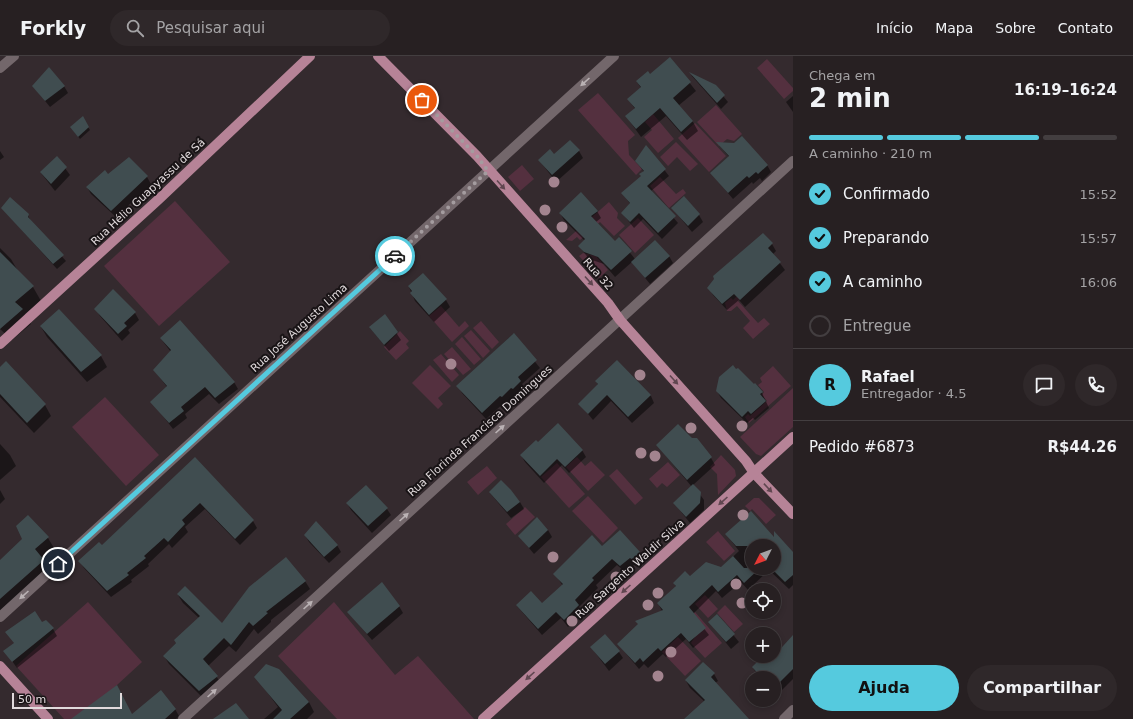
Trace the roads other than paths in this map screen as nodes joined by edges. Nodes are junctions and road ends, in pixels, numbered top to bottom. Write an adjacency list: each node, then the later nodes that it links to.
1 (14, 56): 5 (street)
2 (310, 56): 9 (main road, Rua Hélio Guapyassu de Sá)
3 (378, 56): 7 (main road, Rua 32)
4 (614, 56): 7 (street, Rua José Augusto Lima, one-way to 7)
5 (0, 68)
6 (793, 162): 8 (street, Rua Florinda Francisca Domingues)
7 (488, 171): 8 (main road, Rua 32, one-way to 8); 13 (street, Rua José Augusto Lima, one-way to 13)
8 (620, 320): 11 (main road, Rua 32, one-way to 11); 17 (street, Rua Florinda Francisca Domingues, one-way to 8)
9 (0, 344)
10 (793, 437): 11 (main road, Rua Sargento Waldir Silva)
11 (754, 473): 12 (main road, Rua 32, one-way to 12); 18 (main road, Rua Sargento Waldir Silva, one-way to 18)
12 (793, 514)
13 (0, 617)
14 (0, 666): 16 (main road)
15 (793, 710): 19 (street)
16 (48, 719)
17 (184, 719)
18 (483, 719)
19 (784, 719)

